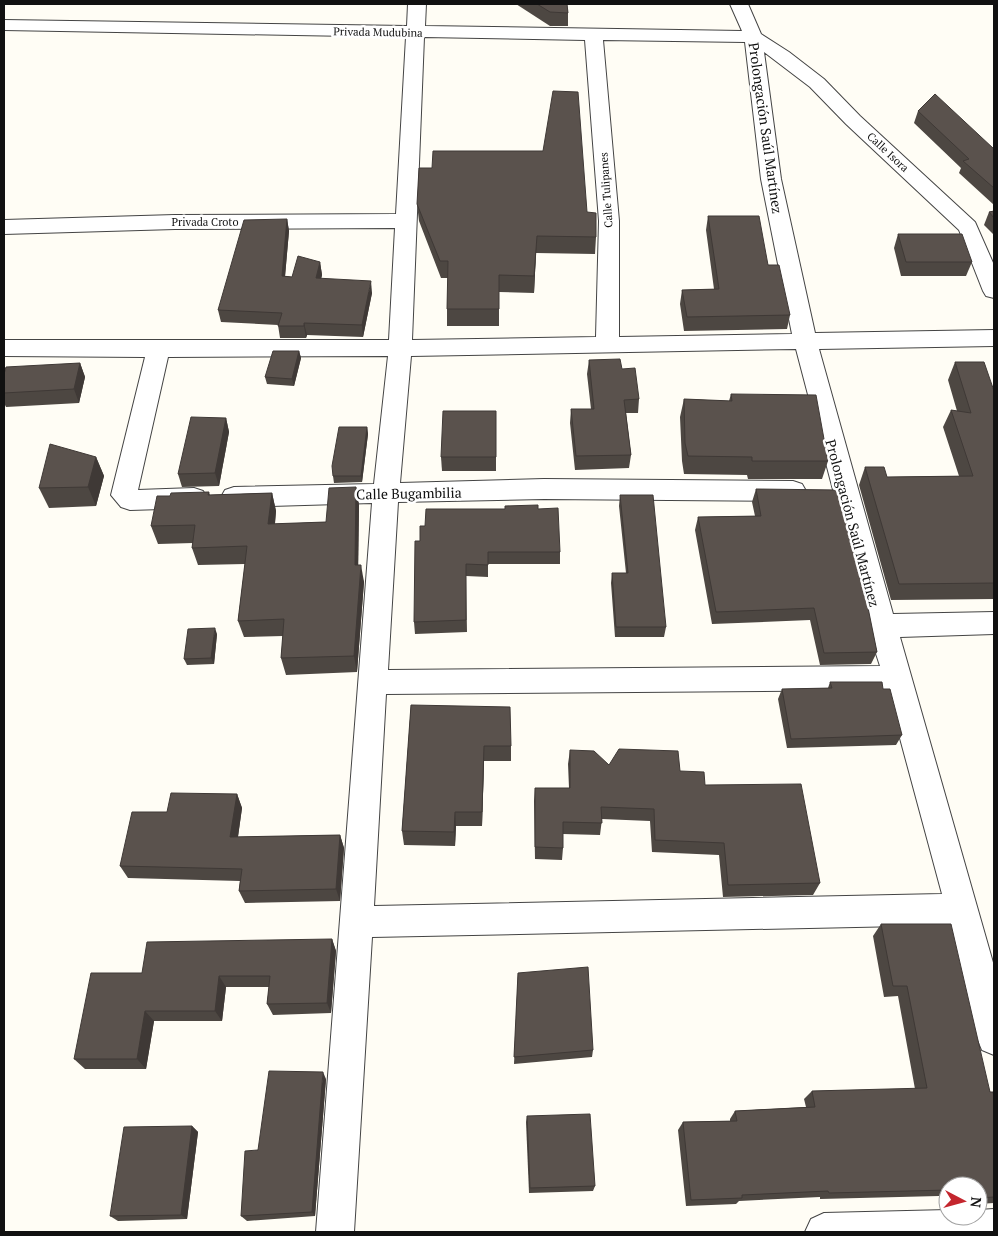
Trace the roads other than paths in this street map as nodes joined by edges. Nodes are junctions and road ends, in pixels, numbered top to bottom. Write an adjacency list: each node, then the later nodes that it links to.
1 (417, 4): 4 (street)
2 (739, 4): 6 (street, Prolongación Saúl Martínez)
3 (4, 25): 4 (street, Privada Mudubina)
4 (415, 33): 5 (street, Privada Mudubina); 7 (street)
5 (594, 35): 6 (street, Privada Mudubina); 12 (street, Calle Tulipanes)
6 (753, 37): 9 (street, Calle Isora); 11 (street, Prolongación Saúl Martínez)
7 (407, 221): 8 (street, Privada Croto); 14 (street)
8 (4, 227)
9 (994, 291)
10 (994, 338): 11 (street)
11 (805, 341): 12 (street); 16 (street, Prolongación Saúl Martínez)
12 (607, 345): 14 (street)
13 (4, 348): 15 (street)
14 (400, 348): 15 (street); 17 (street)
15 (158, 350): 17 (street, Calle Bugambilia)
16 (829, 491): 17 (street, Calle Bugambilia); 19 (street, Prolongación Saúl Martínez)
17 (386, 493): 21 (street)
18 (994, 623): 19 (street)
19 (882, 626): 20 (street, Prolongación Saúl Martínez)
20 (897, 678): 21 (street); 22 (street, Prolongación Saúl Martínez)
21 (373, 682): 23 (street)
22 (961, 909): 23 (street); 24 (street, Prolongación Saúl Martínez)
23 (358, 922): 26 (street)
24 (994, 1038)
25 (994, 1228): 27 (street)
26 (336, 1232)
27 (824, 1232)

